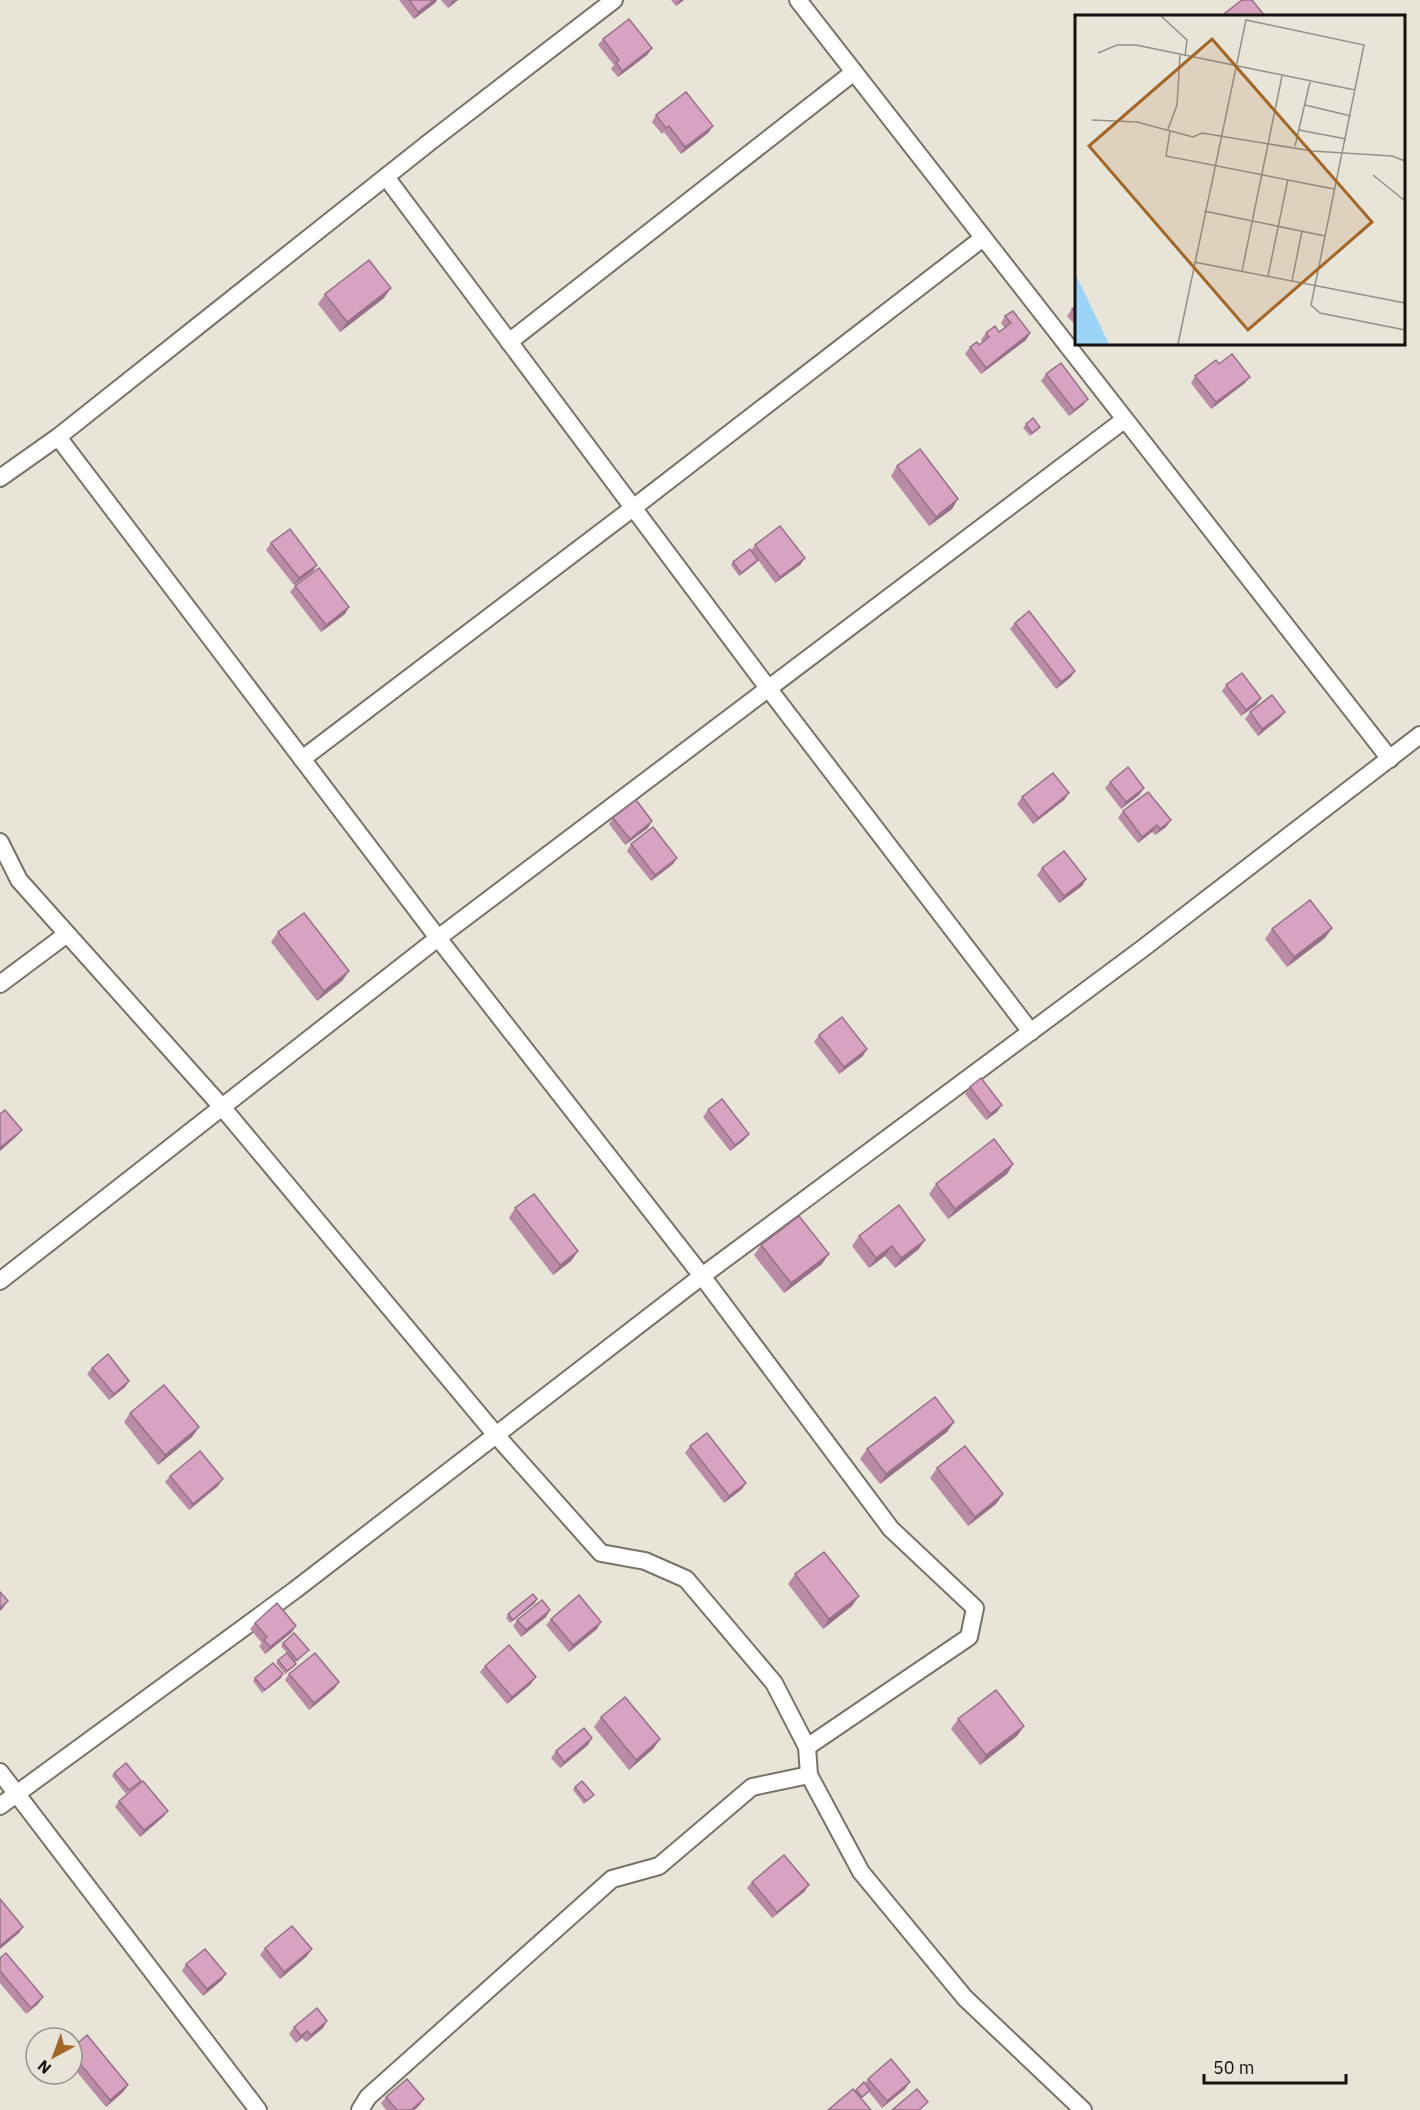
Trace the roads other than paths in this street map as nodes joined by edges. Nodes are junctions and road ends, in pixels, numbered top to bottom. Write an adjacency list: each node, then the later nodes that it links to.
1 (614, 0): 4 (street)
2 (798, 0): 3 (street)
3 (854, 72): 5 (street); 6 (street)
4 (386, 177): 6 (street); 8 (street)
5 (983, 238): 7 (street); 10 (street)
6 (509, 342): 10 (street)
7 (1124, 420): 11 (street); 14 (street)
8 (58, 437): 9 (street); 13 (street)
9 (0, 478)
10 (633, 508): 11 (street); 13 (street)
11 (768, 688): 17 (street); 19 (street)
12 (1420, 735): 14 (street)
13 (302, 759): 17 (street)
14 (1390, 759): 19 (street)
15 (0, 842): 16 (street)
16 (68, 934): 18 (street); 20 (street)
17 (438, 938): 20 (street); 21 (street)
18 (0, 984)
19 (1031, 1032): 21 (street)
20 (222, 1107): 22 (street); 23 (street)
21 (702, 1276): 23 (street); 24 (street)
22 (0, 1281)
23 (496, 1435): 24 (street); 27 (street)
24 (807, 1747): 26 (street)
25 (0, 1772): 27 (street)
26 (809, 1774): 30 (street); 31 (street)
27 (17, 1794): 28 (street); 29 (street)
28 (0, 1806)
29 (258, 2110)
30 (360, 2110)
31 (1083, 2110)

